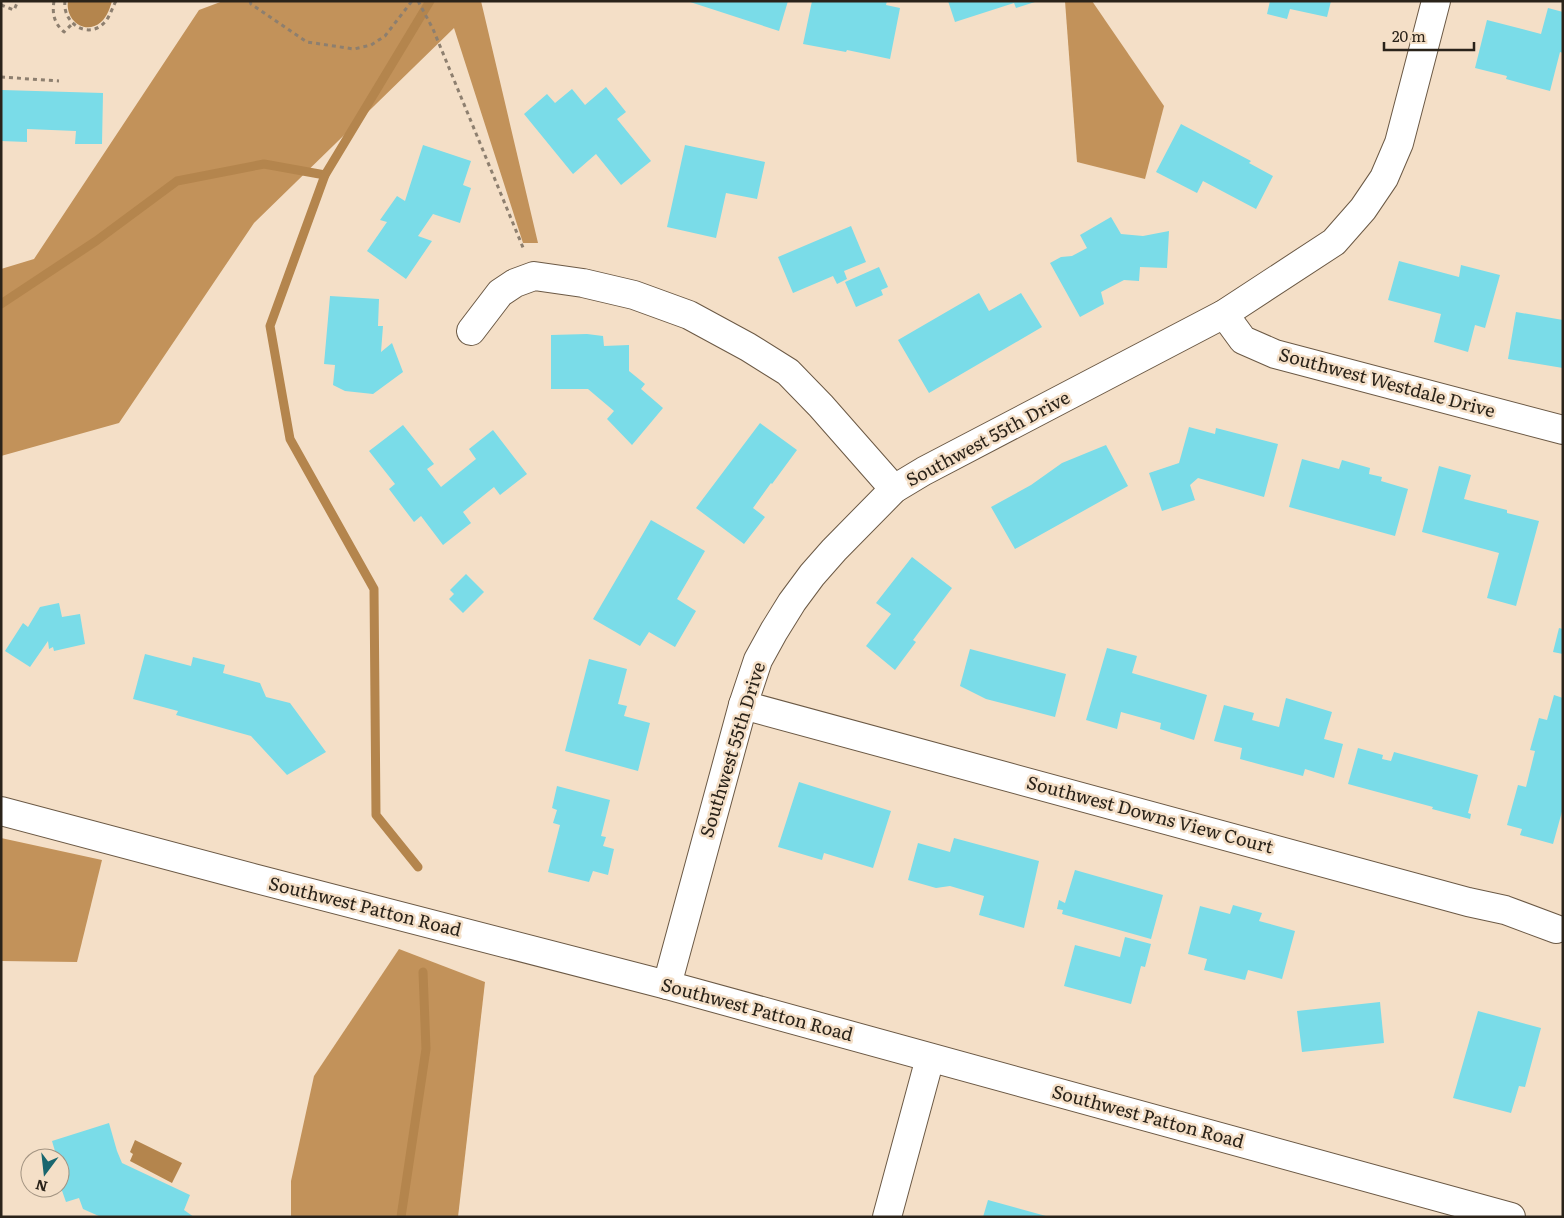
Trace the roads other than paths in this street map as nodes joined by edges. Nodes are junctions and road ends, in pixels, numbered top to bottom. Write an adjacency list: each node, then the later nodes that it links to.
1 (1436, 1): 2 (street, Southwest 55th Drive)
2 (1224, 314): 4 (street, Southwest Westdale Drive); 5 (street, Southwest 55th Drive)
3 (471, 331): 5 (street)
4 (1563, 430)
5 (894, 489): 6 (street, Southwest 55th Drive)
6 (743, 705): 8 (street, Southwest Downs View Court); 9 (street, Southwest 55th Drive)
7 (1, 811): 9 (street, Southwest Patton Road)
8 (1561, 930)
9 (667, 985): 10 (street, Southwest Patton Road)
10 (930, 1058): 11 (street); 12 (street, Southwest Patton Road)
11 (887, 1217)
12 (1511, 1217)

